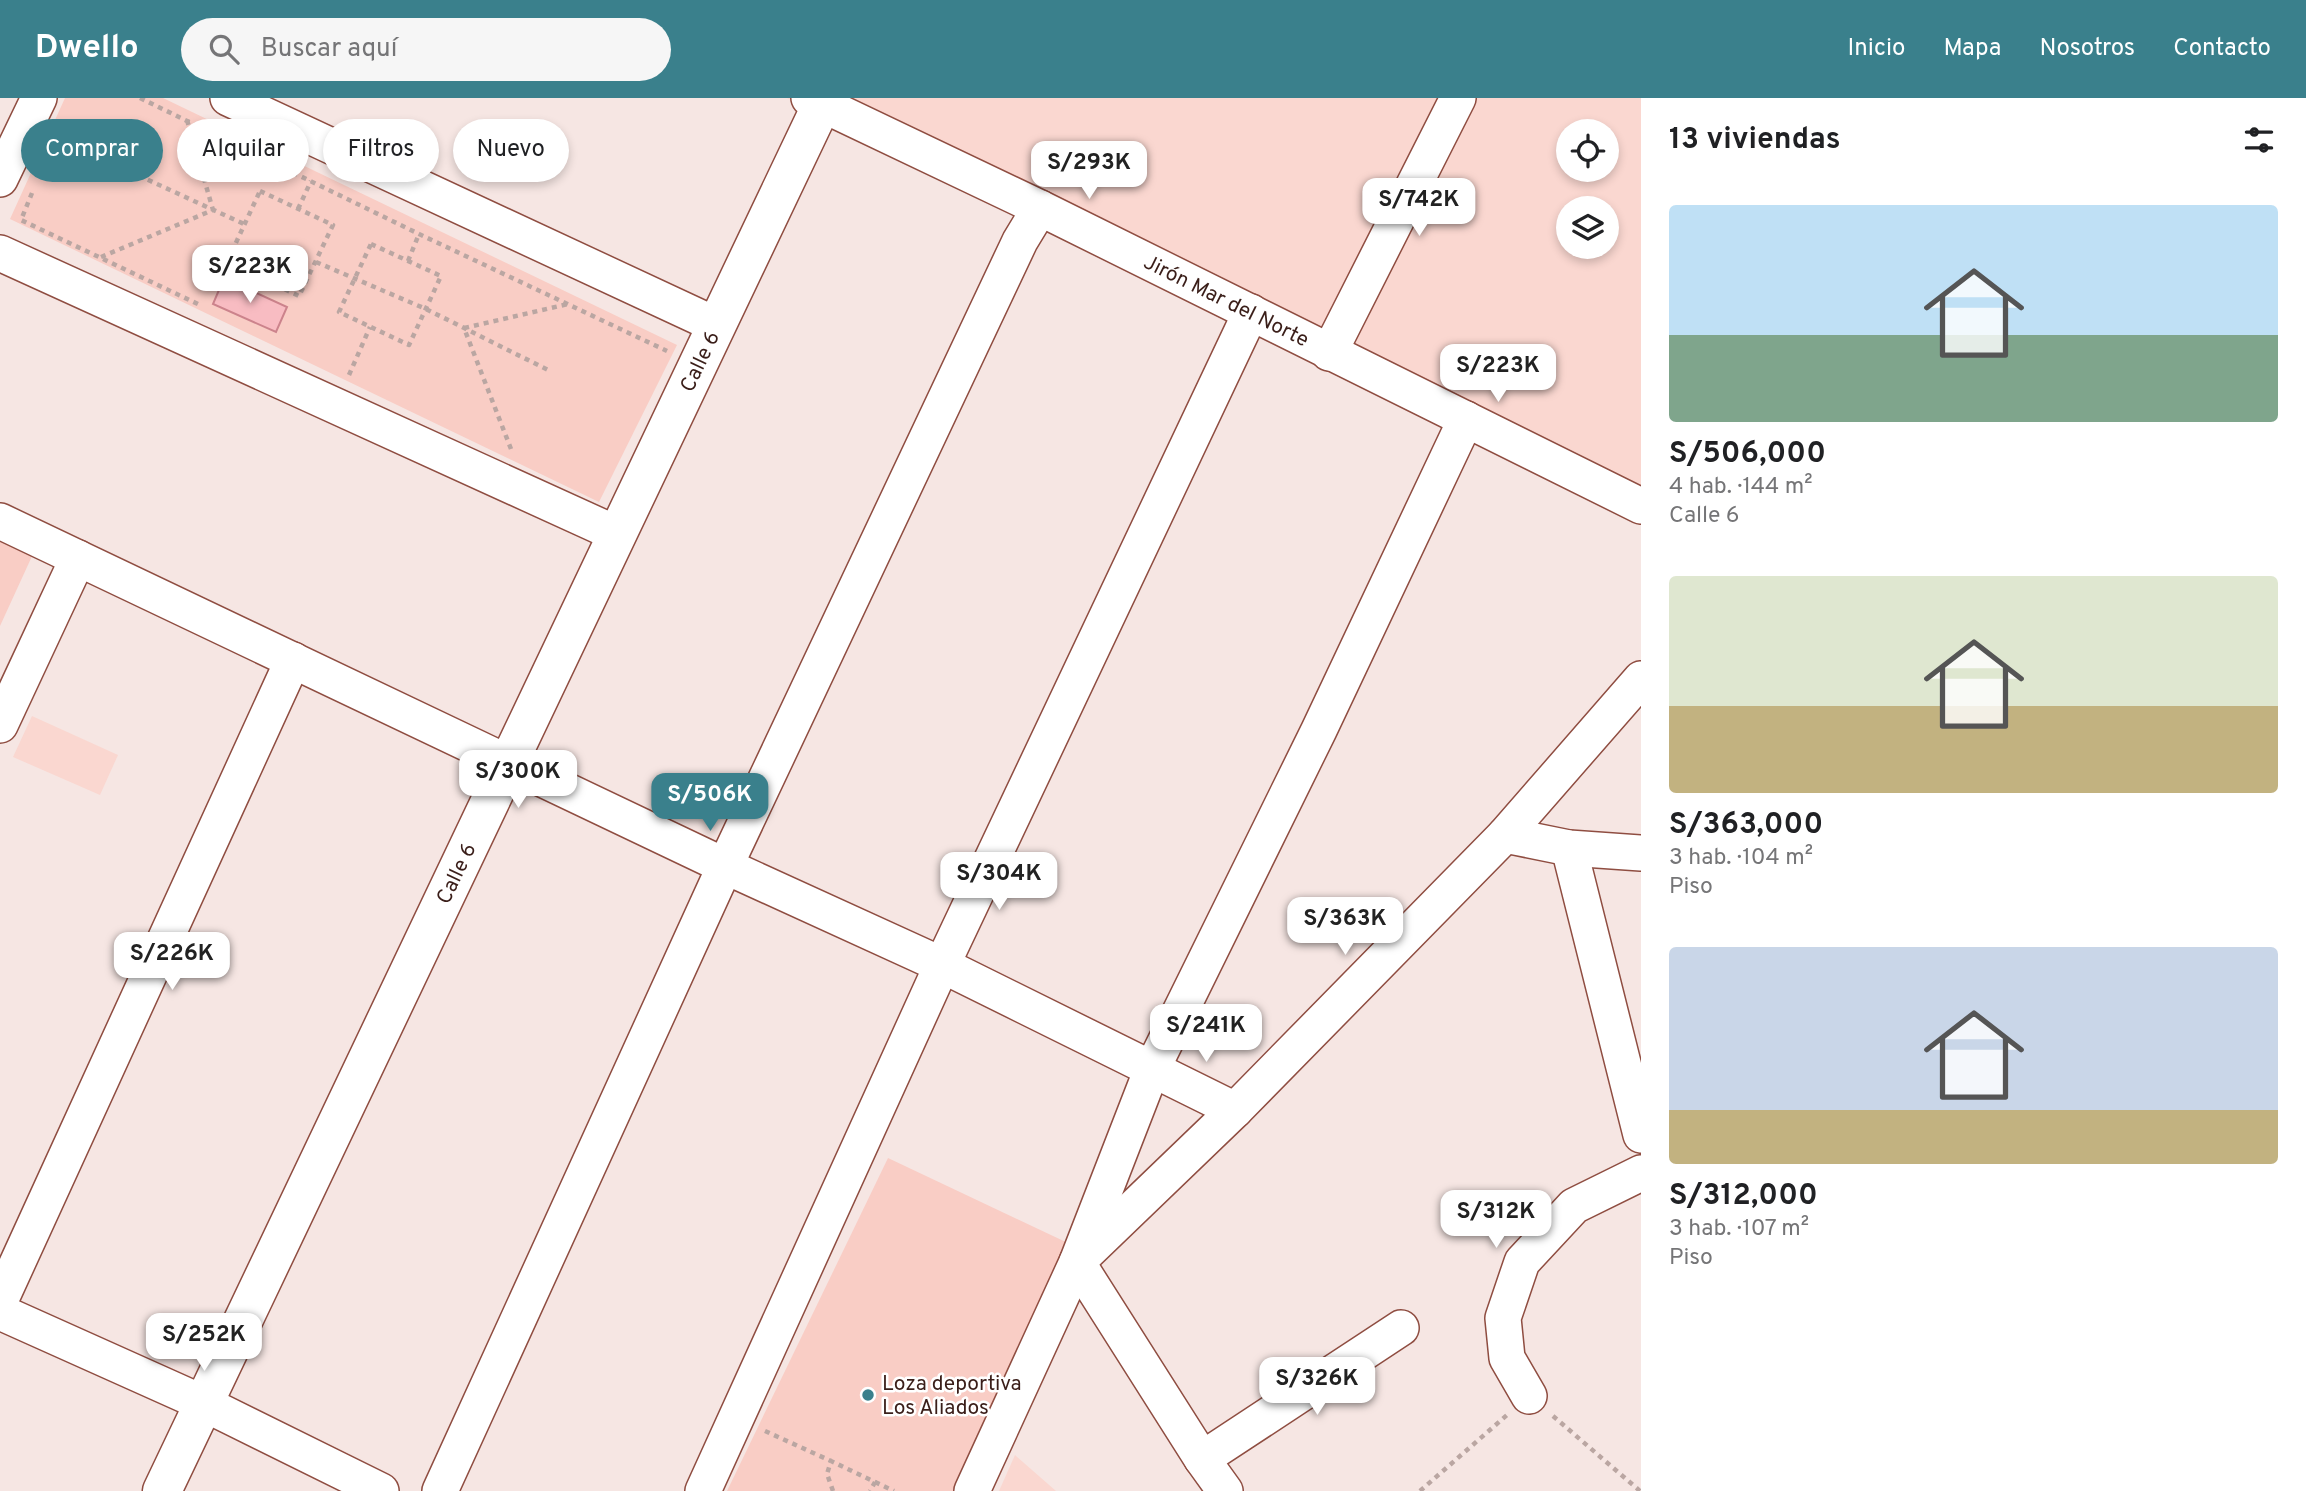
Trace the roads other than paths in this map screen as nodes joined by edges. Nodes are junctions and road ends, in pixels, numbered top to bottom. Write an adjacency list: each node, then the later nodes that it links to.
1 (39, 98): 5 (street)
2 (228, 98): 9 (street)
3 (1458, 98): 10 (street)
4 (816, 101): 6 (street, Jirón Mar del Norte); 9 (street, Calle 6)
5 (0, 179)
6 (1040, 208): 8 (street, Jirón Mar del Norte); 23 (street)
7 (0, 253): 14 (street)
8 (1251, 312): 10 (street, Jirón Mar del Norte); 24 (street)
9 (716, 325): 14 (street, Calle 6)
10 (1329, 353): 11 (street, Jirón Mar del Norte)
11 (1466, 419): 12 (street, Jirón Mar del Norte); 25 (street)
12 (1641, 506)
13 (0, 521): 15 (street)
14 (617, 534): 19 (street, Calle 6)
15 (78, 558): 16 (street); 18 (street)
16 (293, 660): 19 (street); 30 (street)
17 (1641, 680): 20 (street)
18 (0, 725)
19 (508, 763): 23 (street); 34 (street, Calle 6)
20 (1505, 835): 21 (street); 26 (street)
21 (1569, 848): 22 (street); 27 (street)
22 (1641, 853)
23 (725, 866): 24 (street); 38 (street)
24 (942, 965): 25 (street); 39 (street)
25 (1152, 1069): 26 (street); 29 (street)
26 (1235, 1110): 29 (street)
27 (1641, 1135)
28 (1641, 1173): 33 (street)
29 (1077, 1262): 35 (street); 40 (street)
30 (0, 1301)
31 (0, 1312): 34 (street)
32 (1401, 1328): 35 (street)
33 (1529, 1396)
34 (202, 1403): 36 (street, Calle 6); 37 (street)
35 (1202, 1459): 41 (street)
36 (162, 1491)
37 (381, 1491)
38 (440, 1491)
39 (703, 1491)
40 (972, 1491)
41 (1225, 1491)

